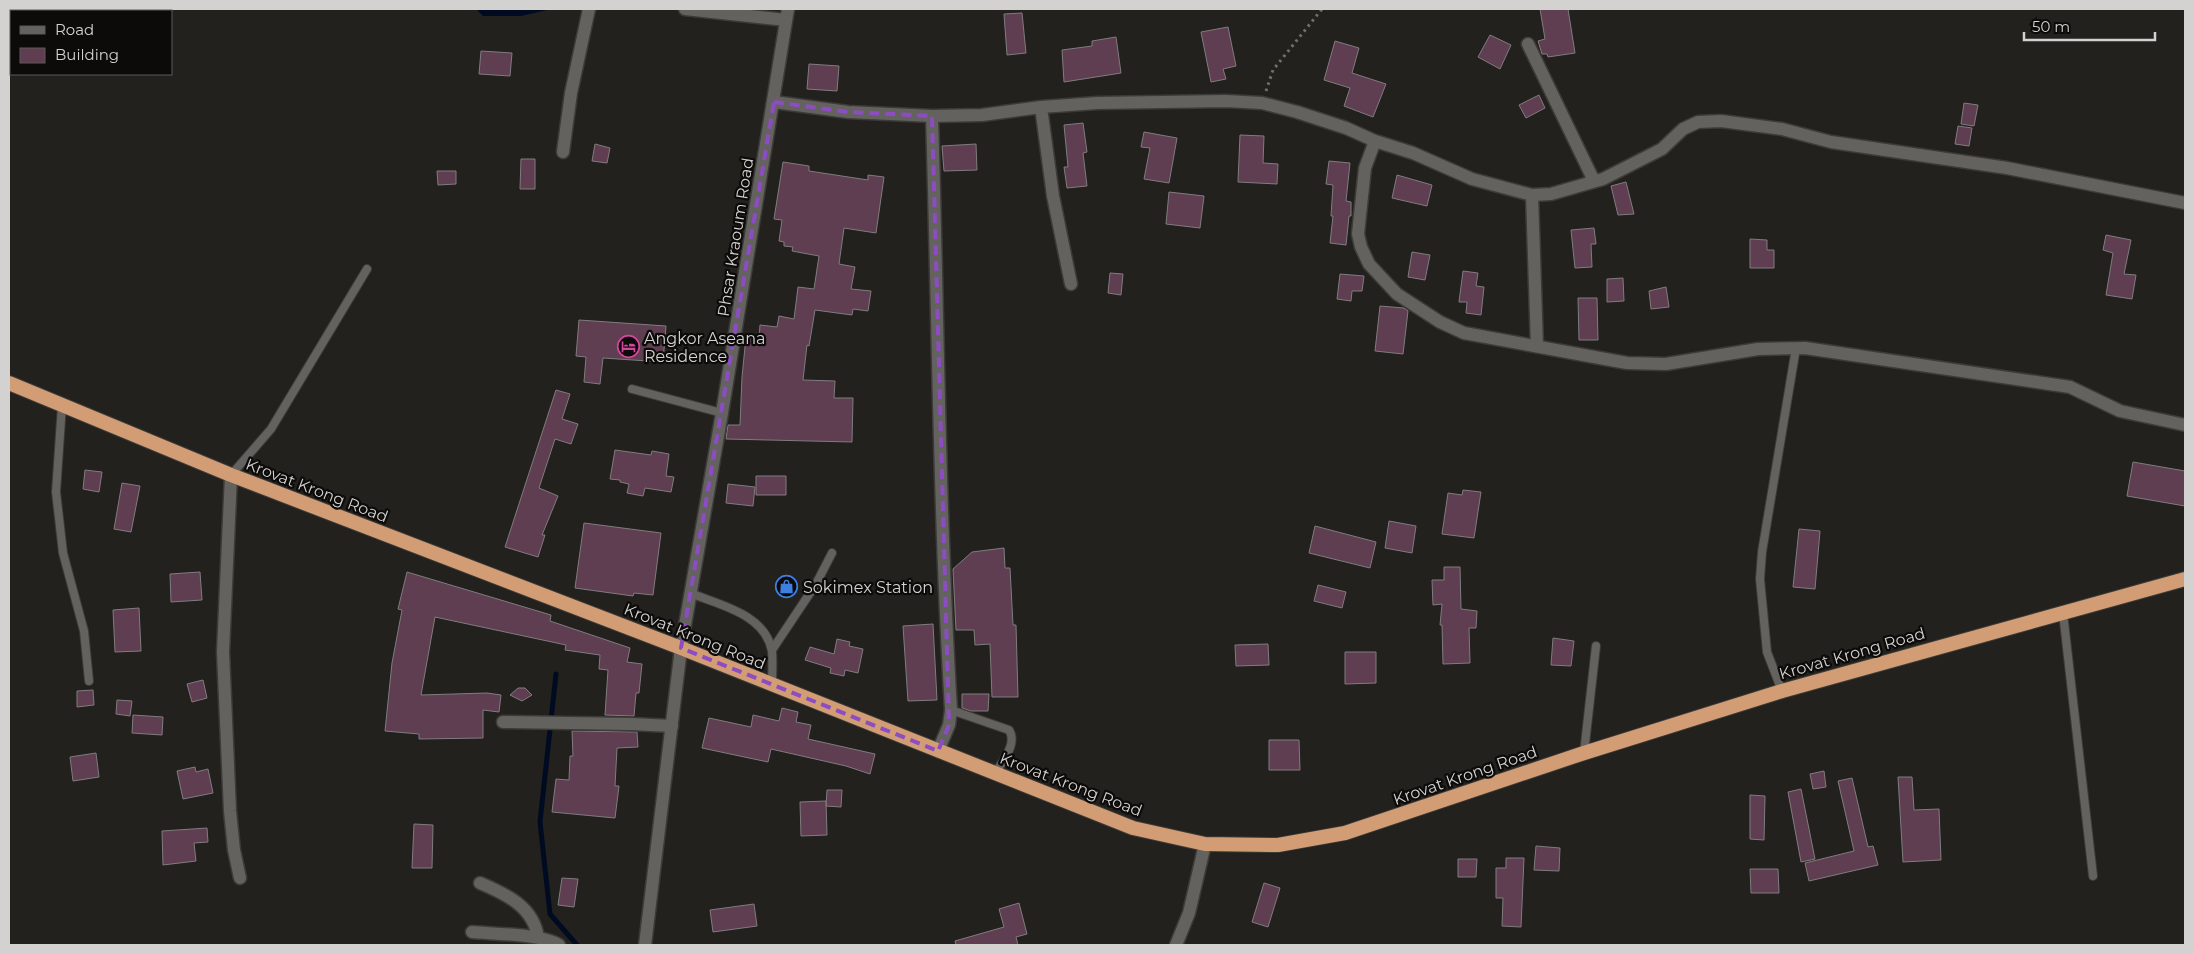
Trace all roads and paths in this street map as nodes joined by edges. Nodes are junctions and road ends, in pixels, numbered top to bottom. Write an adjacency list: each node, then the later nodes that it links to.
1 (589, 9): 11 (street)
2 (686, 9): 4 (street)
3 (1322, 9): 7 (path)
4 (787, 14): 6 (street, Phsar Kraoum Road)
5 (1528, 44): 12 (street)
6 (774, 102): 9 (street); 22 (street, Phsar Kraoum Road)
7 (1262, 103): 8 (street); 10 (street)
8 (1041, 107): 9 (street); 16 (street)
9 (932, 116): 35 (street)
10 (1375, 141): 13 (street); 17 (street)
11 (564, 152)
12 (1594, 182): 13 (street); 14 (street)
13 (1532, 195): 17 (street)
14 (2185, 203)
15 (366, 270): 24 (lane)
16 (1071, 284)
17 (1537, 346): 18 (street)
18 (1796, 348): 23 (street); 34 (lane)
19 (9, 383): 21 (highway, Krovat Krong Road)
20 (632, 389): 22 (lane)
21 (62, 405): 24 (highway, Krovat Krong Road); 32 (lane)
22 (722, 413): 27 (street, Phsar Kraoum Road)
23 (2185, 425)
24 (231, 476): 30 (highway, Krovat Krong Road); 43 (street)
25 (832, 554): 31 (lane)
26 (2185, 579): 28 (highway, Krovat Krong Road)
27 (690, 593): 30 (street, Phsar Kraoum Road); 31 (lane)
28 (2063, 613): 34 (highway, Krovat Krong Road); 42 (lane)
29 (1596, 646): 39 (lane)
30 (681, 648): 33 (highway, Krovat Krong Road); 37 (street, Phsar Kraoum Road)
31 (772, 650): 33 (lane)
32 (89, 681)
33 (772, 686): 38 (highway, Krovat Krong Road)
34 (1782, 690): 39 (highway, Krovat Krong Road)
35 (951, 710): 38 (street); 40 (lane)
36 (504, 722): 37 (street)
37 (672, 726): 48 (street, Phsar Kraoum Road)
38 (938, 750): 40 (highway, Krovat Krong Road)
39 (1584, 753): 41 (highway, Krovat Krong Road)
40 (995, 774): 41 (highway, Krovat Krong Road)
41 (1205, 844): 49 (street)
42 (2093, 876)
43 (240, 878)
44 (480, 883): 46 (street)
45 (472, 932): 46 (street)
46 (538, 938): 47 (street)
47 (560, 945)
48 (645, 945)
49 (1176, 945)

